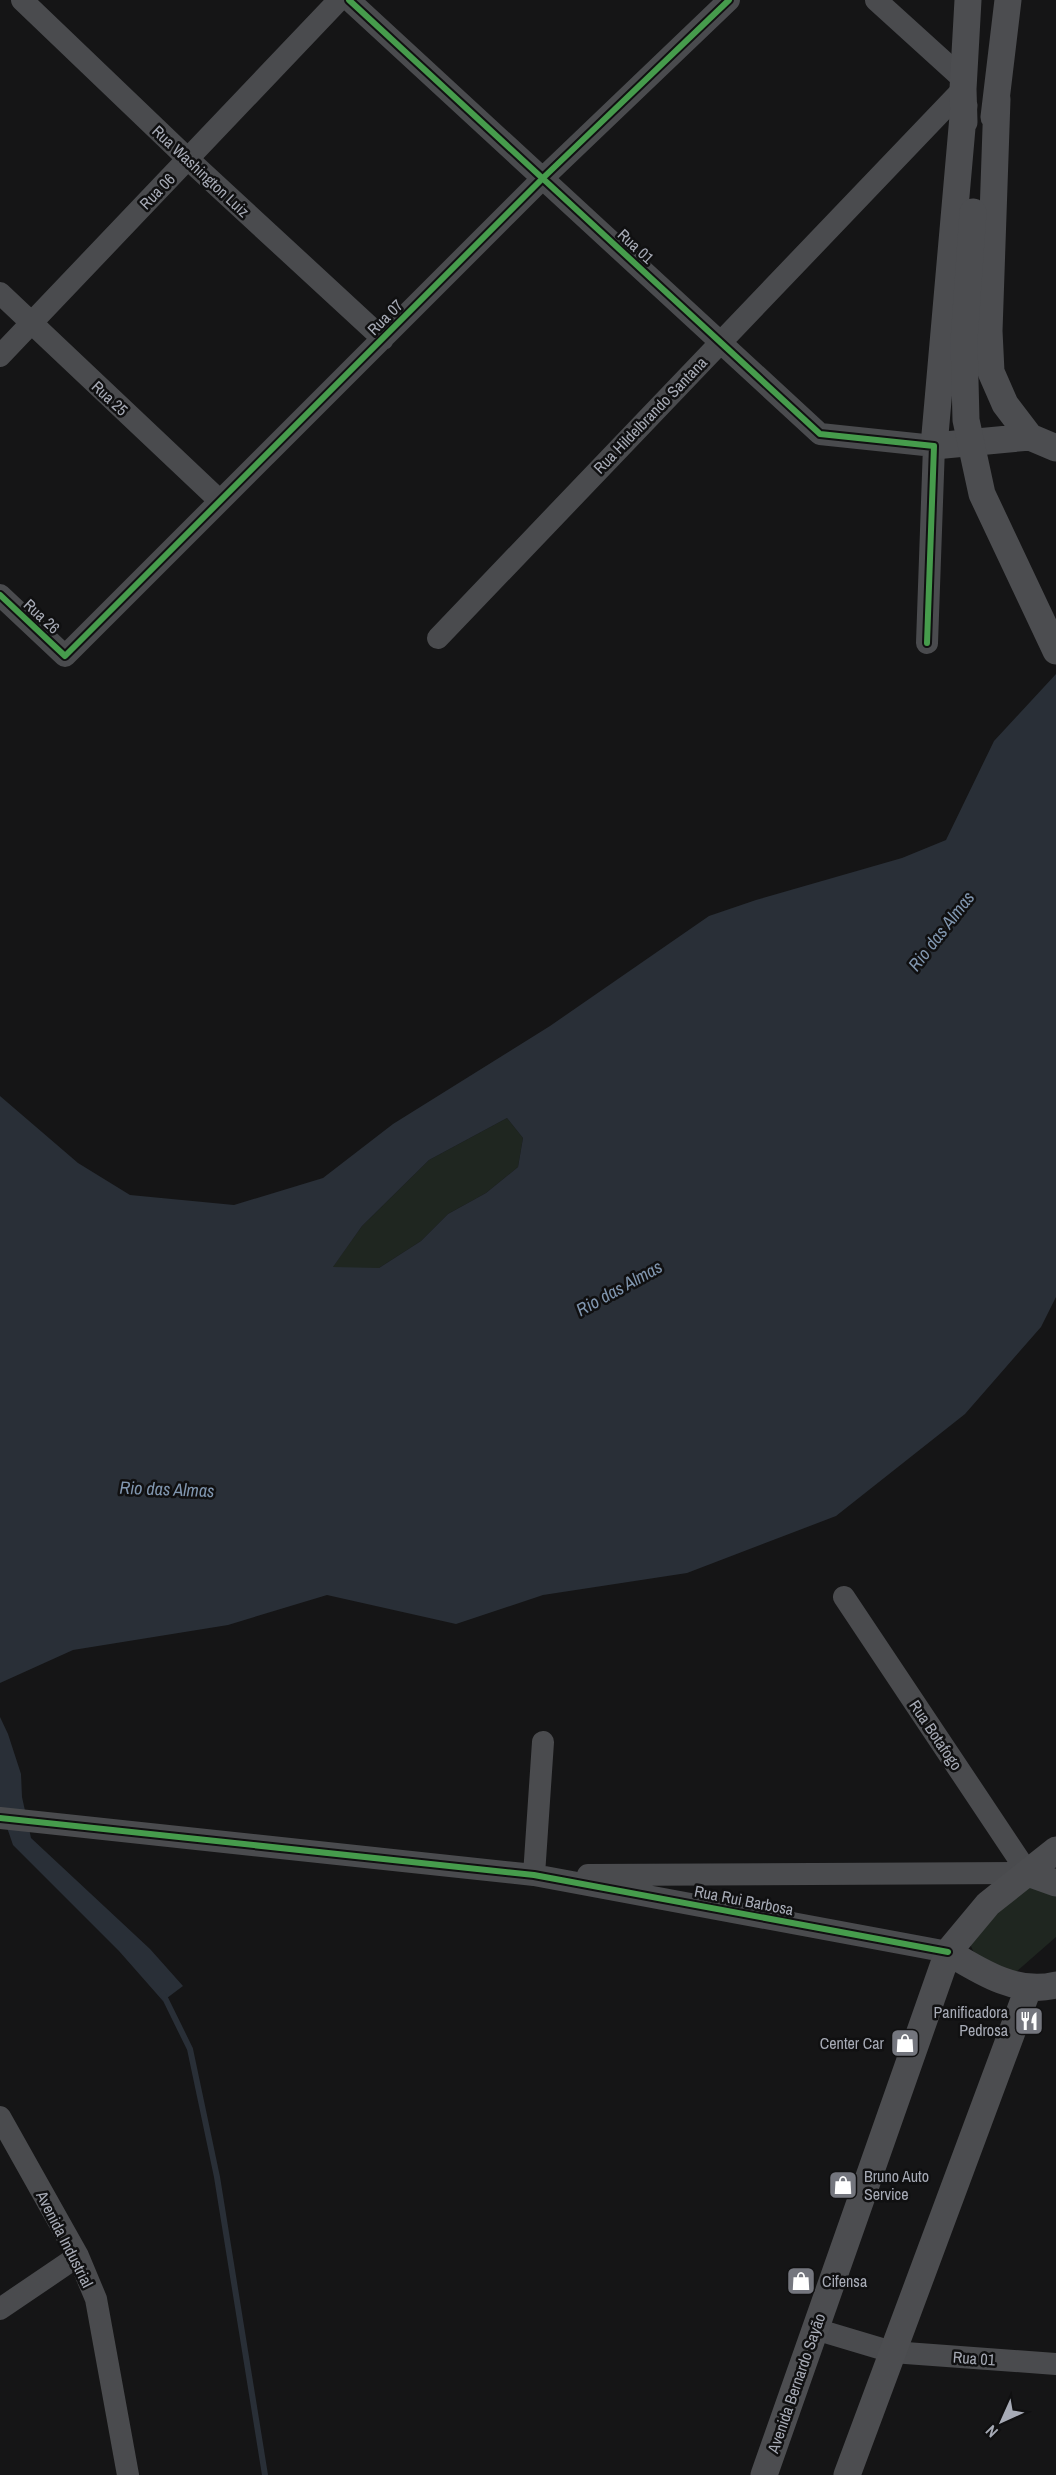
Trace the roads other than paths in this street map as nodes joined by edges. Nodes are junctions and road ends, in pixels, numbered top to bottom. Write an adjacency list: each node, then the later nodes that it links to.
1 (22, 0): 10 (street, Rua Washington Luiz)
2 (339, 0): 10 (street, Rua 06)
3 (350, 0): 11 (street, Rua 01)
4 (729, 0): 11 (street, Rua 07)
5 (876, 0): 8 (street)
6 (968, 0): 8 (main road)
7 (1008, 0): 9 (main road)
8 (963, 91): 12 (main road); 16 (street, Rua Hildelbrando Santana); 19 (main road)
9 (997, 99): 12 (main road); 18 (main road)
10 (188, 159): 14 (street, Rua 06); 15 (street, Rua Washington Luiz)
11 (543, 178): 15 (street, Rua 07); 16 (street, Rua 01)
12 (973, 208): 25 (main road, bridge)
13 (0, 293): 14 (street, Rua 25)
14 (30, 324): 17 (street, Rua 06); 21 (street, Rua 25)
15 (383, 339): 21 (street, Rua 07)
16 (720, 341): 19 (street, Rua 01); 23 (street, Rua Hildelbrando Santana)
17 (0, 356)
18 (1030, 437): 19 (main road, Rua 01); 20 (main road, Rua 01)
19 (934, 446): 24 (street)
20 (1056, 448)
21 (220, 501): 26 (street, Rua 07)
22 (4, 601): 26 (street, Rua 26)
23 (438, 638)
24 (927, 643)
25 (1056, 651)
26 (65, 656)
27 (844, 1597): 31 (street, Rua Botafogo)
28 (543, 1742): 32 (street)
29 (0, 1818): 32 (street)
30 (1056, 1850): 31 (main road)
31 (1028, 1873): 32 (street, Rua Rui Barbosa); 33 (main road); 34 (main road)
32 (534, 1875): 34 (street, Rua Rui Barbosa)
33 (1056, 1883)
34 (948, 1952): 35 (main road); 39 (main road, Avenida Bernardo Sayão)
35 (1048, 1985): 40 (main road)
36 (0, 2117): 37 (street, Avenida Industrial)
37 (78, 2256): 38 (street); 42 (street, Avenida Industrial)
38 (0, 2309)
39 (815, 2329): 40 (street, Rua 01); 43 (main road, Avenida Bernardo Sayão)
40 (892, 2352): 41 (street, Rua 01); 44 (main road)
41 (1056, 2364)
42 (128, 2475)
43 (764, 2475)
44 (847, 2475)

